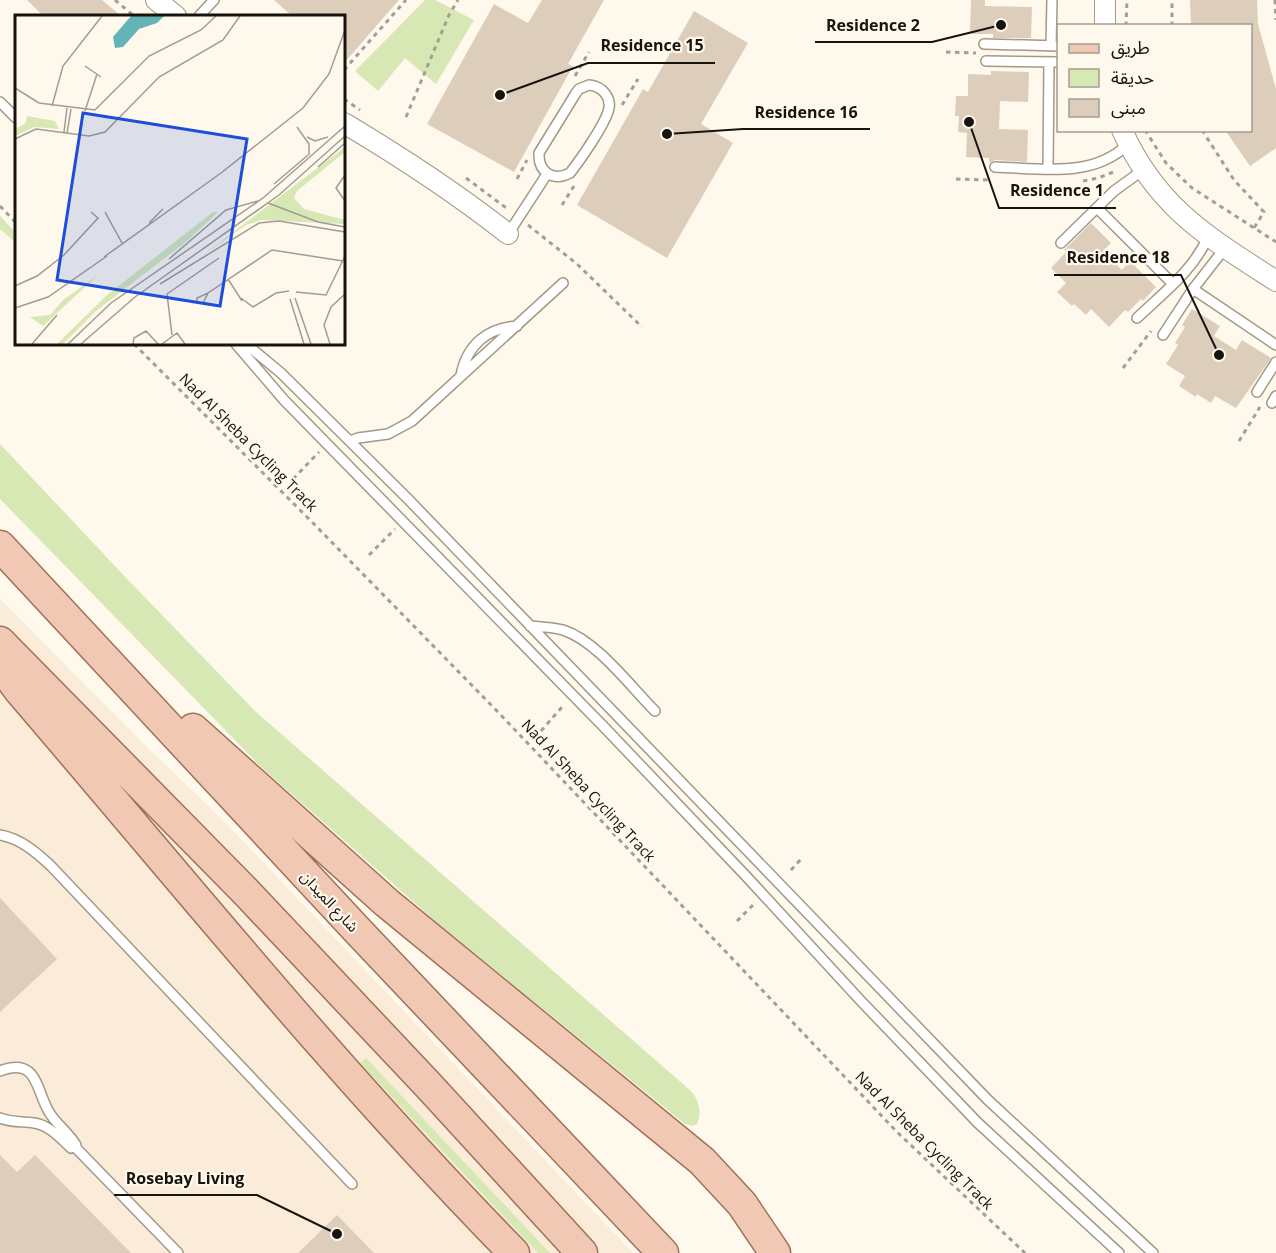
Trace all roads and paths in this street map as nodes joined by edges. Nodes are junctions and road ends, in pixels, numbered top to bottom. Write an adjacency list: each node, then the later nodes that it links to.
1 (116, 0): 11 (path)
2 (156, 0): 12 (street)
3 (214, 0): 13 (lane)
4 (405, 0): 22 (path)
5 (458, 0): 25 (path)
6 (1052, 0): 19 (lane)
7 (1105, 0): 15 (street)
8 (1127, 0): 16 (path)
9 (1172, 0): 17 (path)
10 (1275, 0): 14 (path)
11 (133, 15)
12 (175, 15)
13 (200, 15)
14 (1276, 20)
15 (1105, 24)
16 (1126, 24)
17 (1172, 24)
18 (984, 44): 19 (lane)
19 (1055, 46)
20 (986, 61): 21 (lane)
21 (1054, 62): 31 (lane)
22 (345, 69)
23 (0, 102): 24 (lane)
24 (15, 117)
25 (406, 117)
26 (345, 124): 38 (street)
27 (1146, 132): 37 (path)
28 (1203, 132): 37 (path)
29 (1125, 137): 31 (lane); 32 (street)
30 (995, 167): 31 (lane)
31 (1048, 168)
32 (1143, 170): 35 (lane); 39 (street)
33 (547, 174): 33 (lane); 38 (lane)
34 (0, 206): 36 (path)
35 (1097, 208): 41 (lane); 45 (lane)
36 (15, 222)
37 (1254, 228): 40 (path)
38 (508, 234)
39 (1208, 237): 42 (street); 45 (lane)
40 (1276, 242)
41 (1061, 243)
42 (1225, 248): 43 (street); 46 (lane)
43 (1276, 281)
44 (563, 283): 48 (lane)
45 (1173, 284): 47 (lane)
46 (1193, 289): 49 (lane); 53 (lane)
47 (1137, 318)
48 (517, 326): 55 (lane); 55 (lane)
49 (1163, 334)
50 (135, 345): 85 (path, Nad Al Sheba Cycling Track)
51 (237, 345): 59 (lane)
52 (247, 345): 57 (lane)
53 (1276, 345)
54 (1276, 362): 56 (lane)
55 (461, 375): 57 (lane)
56 (1267, 398): 58 (path)
57 (350, 441): 64 (lane)
58 (1239, 441)
59 (327, 445): 60 (path); 61 (lane)
60 (293, 479)
61 (403, 521): 63 (path); 74 (lane)
62 (0, 546): 67 (main road, شارع الميدان)
63 (369, 555)
64 (530, 626): 69 (lane); 87 (lane)
65 (0, 642): 82 (main road)
66 (0, 664): 81 (main road)
67 (109, 664): 83 (main road, شارع الميدان); 84 (main road)
68 (562, 707): 70 (path)
69 (654, 711)
70 (541, 731)
71 (0, 835): 79 (lane)
72 (802, 857): 73 (path)
73 (791, 870)
74 (764, 896): 75 (path); 86 (lane)
75 (737, 921)
76 (0, 1071): 78 (lane)
77 (0, 1118): 78 (lane)
78 (75, 1147): 80 (lane)
79 (352, 1184)
80 (178, 1253)
81 (514, 1253)
82 (582, 1253)
83 (663, 1253)
84 (775, 1253)
85 (1025, 1253)
86 (1119, 1253)
87 (1153, 1253)

